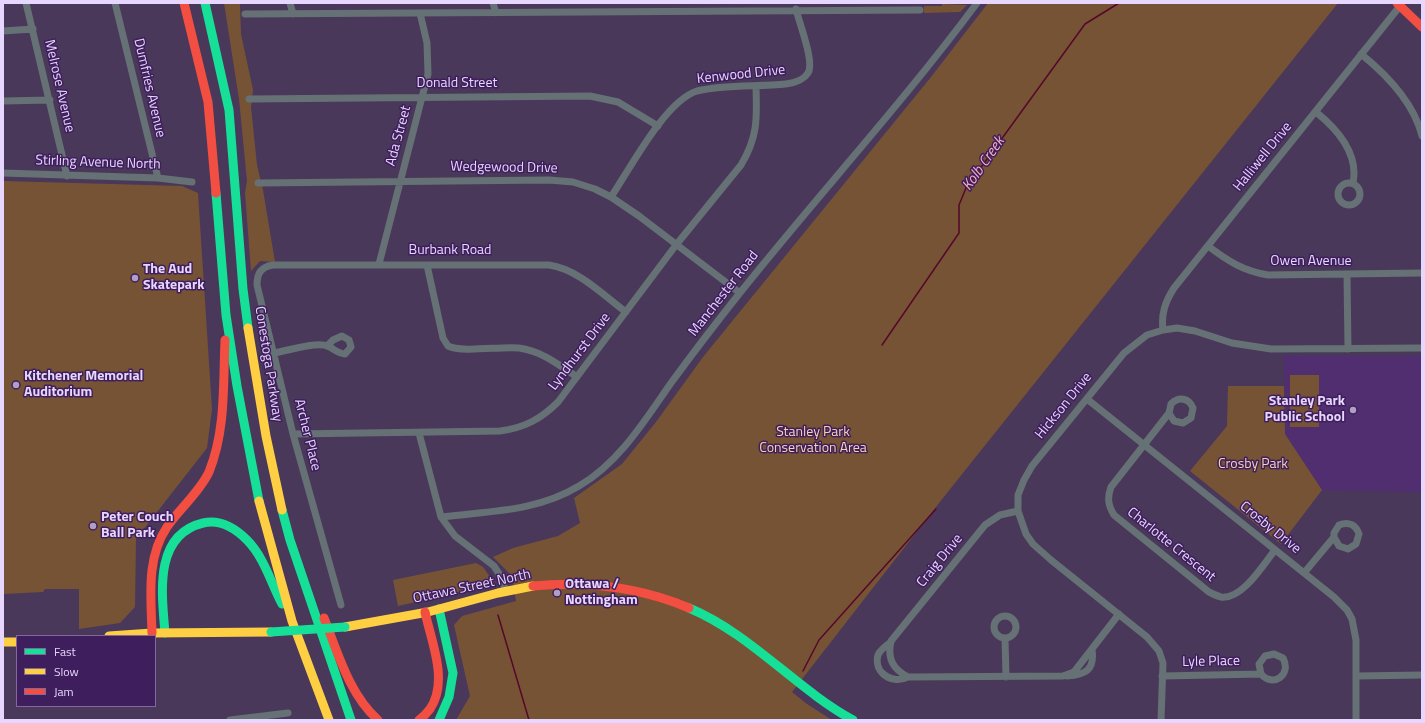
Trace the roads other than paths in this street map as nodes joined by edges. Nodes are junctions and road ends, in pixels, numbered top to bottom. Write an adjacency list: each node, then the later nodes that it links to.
1 (26, 3): 18 (street, Melrose Avenue)
2 (115, 3): 31 (street, Dumfries Avenue)
3 (184, 3): 46 (main road)
4 (204, 3): 61 (main road, Conestoga Parkway)
5 (290, 3): 16 (street)
6 (493, 3): 14 (street)
7 (976, 3): 44 (street, Manchester Road)
8 (1399, 4): 17 (main road); 20 (street, Halliwell Drive)
9 (906, 6): 11 (street); 12 (street)
10 (703, 7): 11 (street); 14 (street)
11 (796, 10): 21 (street, Kenwood Drive)
12 (920, 10)
13 (420, 13): 14 (street); 16 (street); 22 (street, Ada Street)
14 (496, 13)
15 (245, 14): 16 (street)
16 (293, 14)
17 (1422, 27)
18 (32, 29): 19 (street); 24 (street, Melrose Avenue)
19 (3, 31)
20 (1361, 54): 26 (street, Halliwell Drive); 28 (street)
21 (756, 87): 27 (street, Kenwood Drive); 37 (street, Lyndhurst Drive)
22 (423, 97): 23 (street, Donald Street); 27 (street, Donald Street); 32 (street, Ada Street)
23 (249, 99)
24 (50, 100): 25 (street); 30 (street, Melrose Avenue)
25 (3, 101)
26 (1316, 112): 35 (street); 38 (street, Halliwell Drive)
27 (658, 126): 36 (street, Kenwood Drive)
28 (1422, 136)
29 (3, 173): 30 (street, Stirling Avenue North)
30 (67, 176): 31 (street, Stirling Avenue North)
31 (158, 178): 33 (street, Stirling Avenue North)
32 (400, 181): 34 (street, Wedgewood Drive); 36 (street, Wedgewood Drive); 39 (street, Ada Street)
33 (192, 182)
34 (258, 183)
35 (1354, 183)
36 (611, 197): 37 (street, Wedgewood Drive)
37 (676, 245): 44 (street, Wedgewood Drive); 45 (street, Lyndhurst Drive)
38 (1208, 246): 43 (street, Owen Avenue); 47 (street, Halliwell Drive)
39 (379, 264): 40 (street, Burbank Road); 41 (street, Burbank Road)
40 (426, 265): 45 (street, Burbank Road); 52 (street)
41 (260, 270): 51 (street, Archer Place)
42 (1422, 273): 43 (street, Owen Avenue)
43 (1347, 275): 49 (street)
44 (740, 293): 59 (street, Manchester Road)
45 (626, 312): 52 (street, Lyndhurst Drive)
46 (226, 315): 69 (main road); 70 (main road)
47 (1163, 330): 49 (street, Hickson Drive); 53 (street, Hickson Drive)
48 (327, 346): 51 (street)
49 (1348, 348): 50 (street, Hickson Drive)
50 (1422, 348)
51 (274, 353): 56 (street, Archer Place)
52 (577, 377): 55 (street, Lyndhurst Drive)
53 (1087, 399): 57 (street, Crosby Drive); 58 (street, Hickson Drive)
54 (1169, 413): 57 (street, Charlotte Crescent)
55 (419, 433): 56 (street, Lyndhurst Drive); 59 (street)
56 (293, 434): 65 (street, Archer Place)
57 (1144, 445): 62 (street, Crosby Drive); 62 (street, Charlotte Crescent)
58 (1018, 511): 68 (street, Hickson Drive); 76 (street, Craig Drive)
59 (441, 517): 64 (street)
60 (1334, 537): 63 (street)
61 (290, 540): 87 (main road, Conestoga Parkway); 88 (main road)
62 (1275, 550): 63 (street, Crosby Drive)
63 (1304, 573): 79 (street, Crosby Drive)
64 (506, 592): 66 (main road, Ottawa Street North); 84 (main road, Ottawa Street North)
65 (341, 605)
66 (439, 609): 67 (main road, Ottawa Street North); 90 (main road)
67 (425, 612): 71 (main road, Ottawa Street North, bridge); 89 (main road)
68 (1119, 614): 78 (street, Hickson Drive); 82 (street, Craig Drive)
69 (292, 621): 71 (main road); 86 (main road)
70 (152, 633): 71 (main road, Ottawa Street North); 72 (main road, Ottawa Street North)
71 (165, 633)
72 (123, 635)
73 (1005, 638): 82 (street)
74 (3, 642): 75 (main road)
75 (16, 642)
76 (891, 642): 81 (street); 81 (street, Craig Drive)
77 (1261, 674): 78 (street, Lyle Place)
78 (1162, 676): 92 (street, Hickson Drive)
79 (1356, 676): 80 (street); 93 (street, Crosby Drive)
80 (1420, 676)
81 (908, 677): 82 (street, Craig Drive)
82 (1006, 677)
83 (288, 713): 85 (street)
84 (841, 717): 91 (main road, Ottawa Street North)
85 (230, 720)
86 (329, 720)
87 (351, 720)
88 (378, 720)
89 (419, 720)
90 (440, 720)
91 (853, 720)
92 (1161, 720)
93 (1356, 720)

